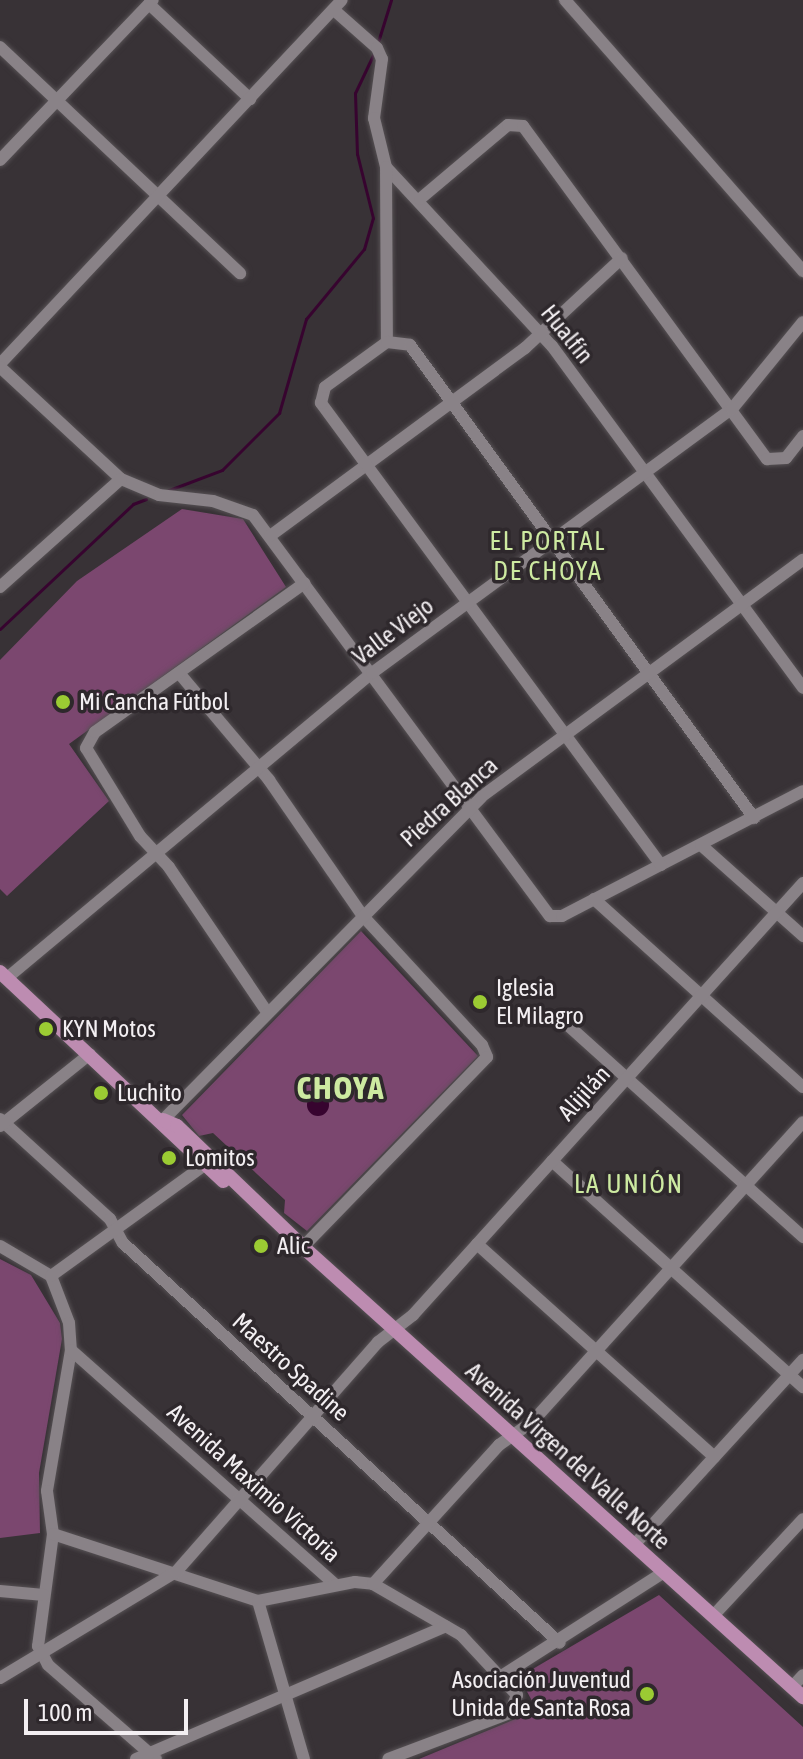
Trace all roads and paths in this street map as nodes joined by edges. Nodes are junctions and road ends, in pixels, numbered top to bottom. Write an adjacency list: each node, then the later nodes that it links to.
1 (565, 0): 12 (street)
2 (151, 2): 5 (street); 6 (street)
3 (338, 5): 5 (street); 8 (street)
4 (0, 47): 6 (street)
5 (250, 99): 9 (street)
6 (57, 101): 7 (street); 9 (street)
7 (0, 160)
8 (386, 167): 10 (street, Hualfín); 16 (street)
9 (157, 194): 13 (street); 17 (street)
10 (420, 199): 11 (street); 15 (street, Hualfín)
11 (622, 258): 15 (street); 19 (street)
12 (803, 271)
13 (240, 273)
14 (803, 322): 19 (street, Valle Viejo)
15 (540, 333): 18 (street); 22 (street, Hualfín)
16 (393, 341): 18 (street); 21 (street)
17 (0, 366): 23 (street)
18 (451, 402): 21 (street); 25 (street)
19 (732, 409): 20 (street); 22 (street, Valle Viejo)
20 (803, 436)
21 (366, 464): 24 (street); 29 (street)
22 (644, 473): 25 (street, Valle Viejo); 30 (street, Hualfín)
23 (121, 479): 24 (street); 28 (street)
24 (270, 536): 27 (street)
25 (551, 541): 29 (street, Valle Viejo); 33 (street)
26 (803, 560): 30 (street, Piedra Blanca)
27 (305, 583): 31 (street); 32 (street)
28 (0, 587)
29 (468, 603): 32 (street, Valle Viejo); 35 (street)
30 (742, 605): 33 (street, Piedra Blanca); 34 (street, Hualfín)
31 (179, 673): 36 (street); 41 (street)
32 (372, 673): 36 (street, Valle Viejo); 38 (street)
33 (649, 673): 35 (street, Piedra Blanca); 39 (street)
34 (803, 688)
35 (563, 735): 38 (street, Piedra Blanca); 42 (street)
36 (258, 769): 41 (street, Valle Viejo); 46 (street)
37 (803, 791): 39 (street)
38 (471, 808): 44 (street); 46 (street, Piedra Blanca)
39 (754, 818): 40 (street)
40 (701, 845): 42 (street); 45 (street)
41 (156, 852): 48 (street, Valle Viejo); 50 (street)
42 (661, 865): 44 (street)
43 (803, 883): 45 (street, Alijilán)
44 (594, 899): 49 (street)
45 (777, 912): 47 (street); 49 (street, Alijilán)
46 (362, 915): 50 (street, Piedra Blanca); 65 (street)
47 (803, 936)
48 (3, 975): 52 (main road, Avenida Virgen del Valle Norte)
49 (701, 996): 53 (street, Alijilán); 54 (street)
50 (267, 1012): 55 (street, Piedra Blanca)
51 (561, 1019): 53 (street)
52 (90, 1054): 55 (main road, Avenida Virgen del Valle Norte); 57 (street)
53 (627, 1078): 59 (street, Alijilán); 60 (street)
54 (803, 1087)
55 (163, 1120): 58 (main road, Avenida Virgen del Valle Norte)
56 (803, 1122): 60 (street)
57 (1, 1123): 61 (street, Maestro Spadine)
58 (209, 1161): 61 (street); 65 (main road, Avenida Virgen del Valle Norte)
59 (552, 1161): 63 (street, Alijilán); 66 (street)
60 (746, 1185): 62 (street); 66 (street)
61 (116, 1230): 67 (street); 74 (street, Maestro Spadine)
62 (803, 1237)
63 (477, 1244): 68 (street, Alijilán); 70 (street)
64 (0, 1246): 67 (street)
65 (303, 1247): 68 (main road, Avenida Virgen del Valle Norte)
66 (670, 1269): 70 (street); 72 (street)
67 (51, 1276): 69 (street)
68 (394, 1329): 74 (street, Alijilán); 75 (main road, Avenida Virgen del Valle Norte)
69 (71, 1350): 77 (street, Avenida Maximio Victoria); 80 (street)
70 (596, 1352): 75 (street); 76 (street)
71 (803, 1360): 72 (street)
72 (789, 1375): 73 (street); 76 (street)
73 (803, 1387)
74 (314, 1417): 77 (street, Alijilán); 79 (street, Maestro Spadine)
75 (512, 1435): 79 (street); 81 (main road, Avenida Virgen del Valle Norte)
76 (714, 1457): 81 (street)
77 (241, 1499): 82 (street, Alijilán); 85 (street, Avenida Maximio Victoria)
78 (803, 1519): 89 (street)
79 (429, 1522): 84 (street); 91 (street, Maestro Spadine)
80 (53, 1534): 82 (street); 87 (street)
81 (634, 1545): 83 (main road, Avenida Virgen del Valle Norte)
82 (176, 1572): 88 (street); 92 (street, Alijilán)
83 (664, 1572): 89 (main road, Avenida Virgen del Valle Norte); 91 (street)
84 (373, 1584): 85 (street, Avenida Maximio Victoria); 90 (street)
85 (336, 1585): 88 (street)
86 (0, 1591): 87 (street)
87 (44, 1595): 92 (street)
88 (258, 1601): 97 (street)
89 (713, 1616): 96 (main road, Avenida Virgen del Valle Norte)
90 (446, 1626): 93 (street); 97 (street)
91 (560, 1643): 93 (street)
92 (42, 1653): 95 (street, Alijilán); 98 (street)
93 (503, 1675): 100 (street)
94 (803, 1675): 96 (street)
95 (0, 1678)
96 (797, 1692)
97 (281, 1693): 98 (street); 99 (street)
98 (146, 1757)
99 (304, 1759)
100 (388, 1759)

